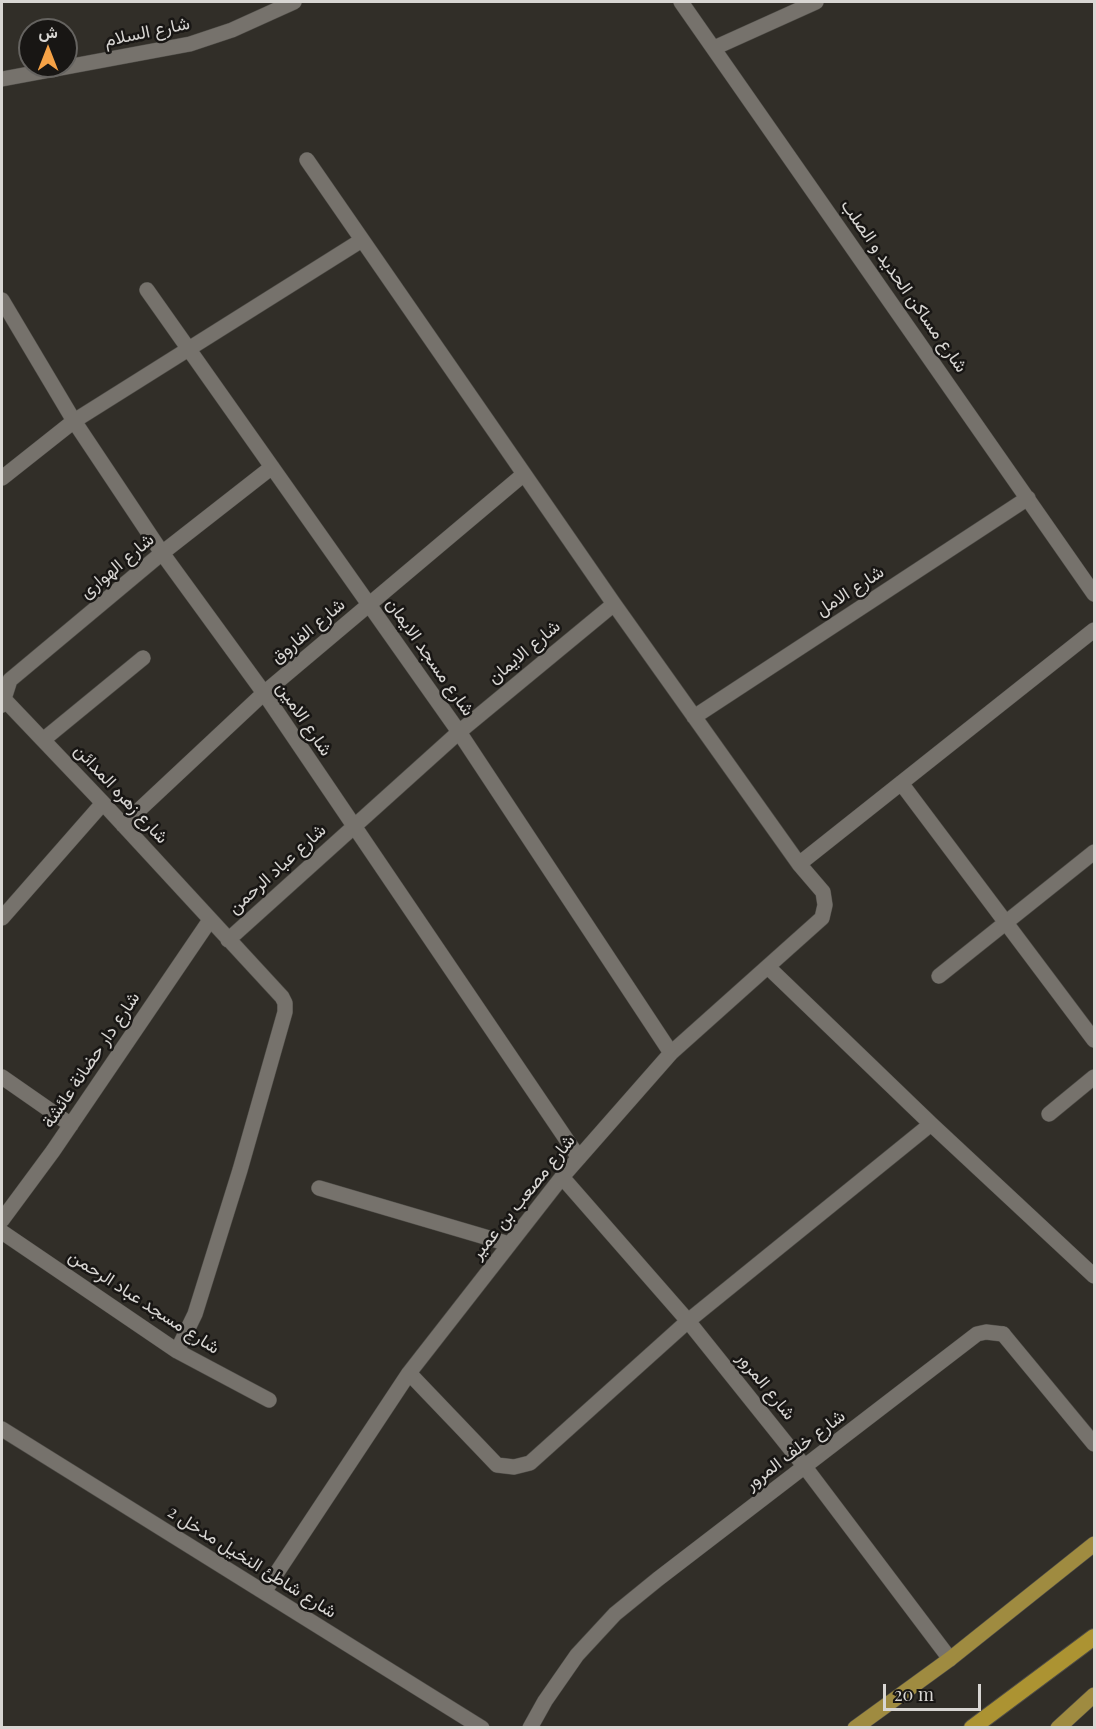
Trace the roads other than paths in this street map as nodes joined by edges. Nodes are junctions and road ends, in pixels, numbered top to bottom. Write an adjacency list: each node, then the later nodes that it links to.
1 (294, 2): 5 (street, شارع السلام)
2 (681, 2): 4 (street, شارع مساكن الحديد و الصلب)
3 (816, 2): 4 (street)
4 (714, 48): 15 (street, شارع مساكن الحديد و الصلب)
5 (2, 79)
6 (307, 160): 7 (street, شارع مصعب بن عمير)
7 (362, 240): 10 (street); 13 (street, شارع مصعب بن عمير)
8 (147, 290): 10 (street, شارع مسجد الايمان)
9 (2, 300): 11 (street, شارع الامين)
10 (188, 349): 11 (street); 12 (street, شارع مسجد الايمان)
11 (74, 421): 14 (street); 16 (street, شارع الامين)
12 (272, 466): 16 (street, شارع الهوارى); 18 (street, شارع مسجد الايمان)
13 (524, 474): 18 (street, شارع الفاروق); 19 (street, شارع مصعب بن عمير)
14 (2, 478)
15 (1028, 498): 17 (street, شارع مساكن الحديد و الصلب); 24 (street, شارع الامل)
16 (162, 553): 22 (street, شارع الامين); 23 (street, شارع الهوارى)
17 (1095, 594)
18 (369, 604): 22 (street, شارع الفاروق); 25 (street, شارع مسجد الايمان)
19 (614, 604): 24 (street, شارع مصعب بن عمير); 25 (street, شارع الايمان)
20 (1095, 630): 27 (street)
21 (143, 658): 26 (street)
22 (264, 693): 29 (street, شارع الفاروق); 30 (street, شارع الامين)
23 (2, 701): 26 (street, شارع زهره المدائن)
24 (694, 717): 32 (street, شارع مصعب بن عمير)
25 (459, 732): 30 (street, شارع الايمان); 40 (street, شارع مسجد الايمان)
26 (43, 740): 28 (street, شارع زهره المدائن)
27 (901, 783): 32 (street); 35 (street)
28 (103, 803): 29 (street, شارع زهره المدائن); 33 (street)
29 (123, 825): 34 (street, شارع زهره المدائن)
30 (353, 827): 36 (street, شارع عباد الرحمن); 46 (street, شارع الامين)
31 (1095, 852): 35 (street)
32 (799, 864): 37 (street, شارع مصعب بن عمير)
33 (2, 918)
34 (210, 920): 36 (street, شارع زهره المدائن); 45 (street, شارع دار حضانة عائشة)
35 (1006, 923): 38 (street); 39 (street)
36 (228, 939): 54 (street, شارع زهره المدائن)
37 (768, 966): 40 (street, شارع مصعب بن عمير); 44 (street)
38 (939, 976)
39 (1095, 1040)
40 (671, 1053): 46 (street, شارع مصعب بن عمير)
41 (2, 1077): 45 (street)
42 (1095, 1077): 43 (street)
43 (1048, 1114)
44 (931, 1124): 52 (street); 53 (street)
45 (71, 1125): 49 (street, شارع دار حضانة عائشة)
46 (579, 1158): 47 (street, شارع مصعب بن عمير)
47 (561, 1177): 51 (street, شارع مصعب بن عمير); 53 (street, شارع المرور)
48 (319, 1188): 51 (street)
49 (2, 1220)
50 (2, 1232): 54 (street, شارع مسجد عباد الرحمن)
51 (510, 1244): 55 (street, شارع مصعب بن عمير)
52 (1095, 1276)
53 (688, 1321): 55 (street); 59 (street, شارع المرور)
54 (177, 1351): 56 (street, شارع مسجد عباد الرحمن)
55 (409, 1372): 61 (street, شارع مصعب بن عمير)
56 (269, 1400)
57 (2, 1429): 61 (street, شارع شاطئ النخيل مدخل 2)
58 (1095, 1444): 59 (street, شارع خلف المرور)
59 (806, 1467): 63 (street, شارع المرور); 66 (street, شارع خلف المرور)
60 (1095, 1544): 63 (main road)
61 (264, 1592): 65 (street, شارع شاطئ النخيل مدخل 2)
62 (1095, 1637): 68 (highway)
63 (950, 1659): 67 (main road)
64 (1095, 1695): 69 (main road)
65 (482, 1728)
66 (530, 1728)
67 (855, 1728)
68 (972, 1728)
69 (1058, 1728)

